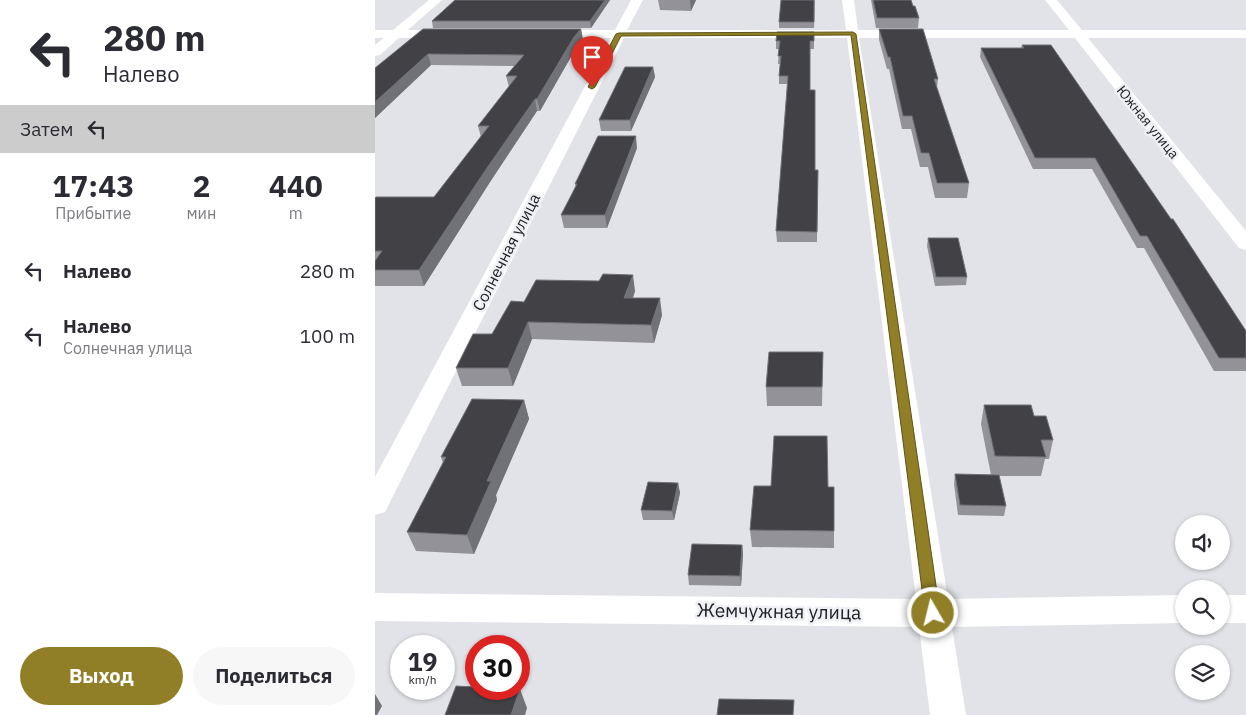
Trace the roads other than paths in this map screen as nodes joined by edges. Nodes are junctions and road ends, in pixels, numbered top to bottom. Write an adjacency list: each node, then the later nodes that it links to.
1 (436, 0): 6 (street)
2 (637, 0): 9 (street, Солнечная улица)
3 (848, 0): 10 (street)
4 (1051, 0): 11 (street, Южная улица)
5 (375, 34): 6 (street)
6 (396, 34): 7 (street); 13 (street)
7 (464, 34)
8 (541, 34): 9 (street)
9 (619, 34): 10 (street); 15 (street, Солнечная улица)
10 (853, 34): 11 (street); 20 (street)
11 (1077, 34): 12 (street); 14 (street, Южная улица)
12 (1246, 34)
13 (375, 52)
14 (1246, 244)
15 (375, 504)
16 (375, 607): 20 (street, Жемчужная улица)
17 (1175, 609): 20 (street, Жемчужная улица)
18 (1230, 609): 19 (street)
19 (1246, 609)
20 (933, 613): 21 (street)
21 (948, 715)

